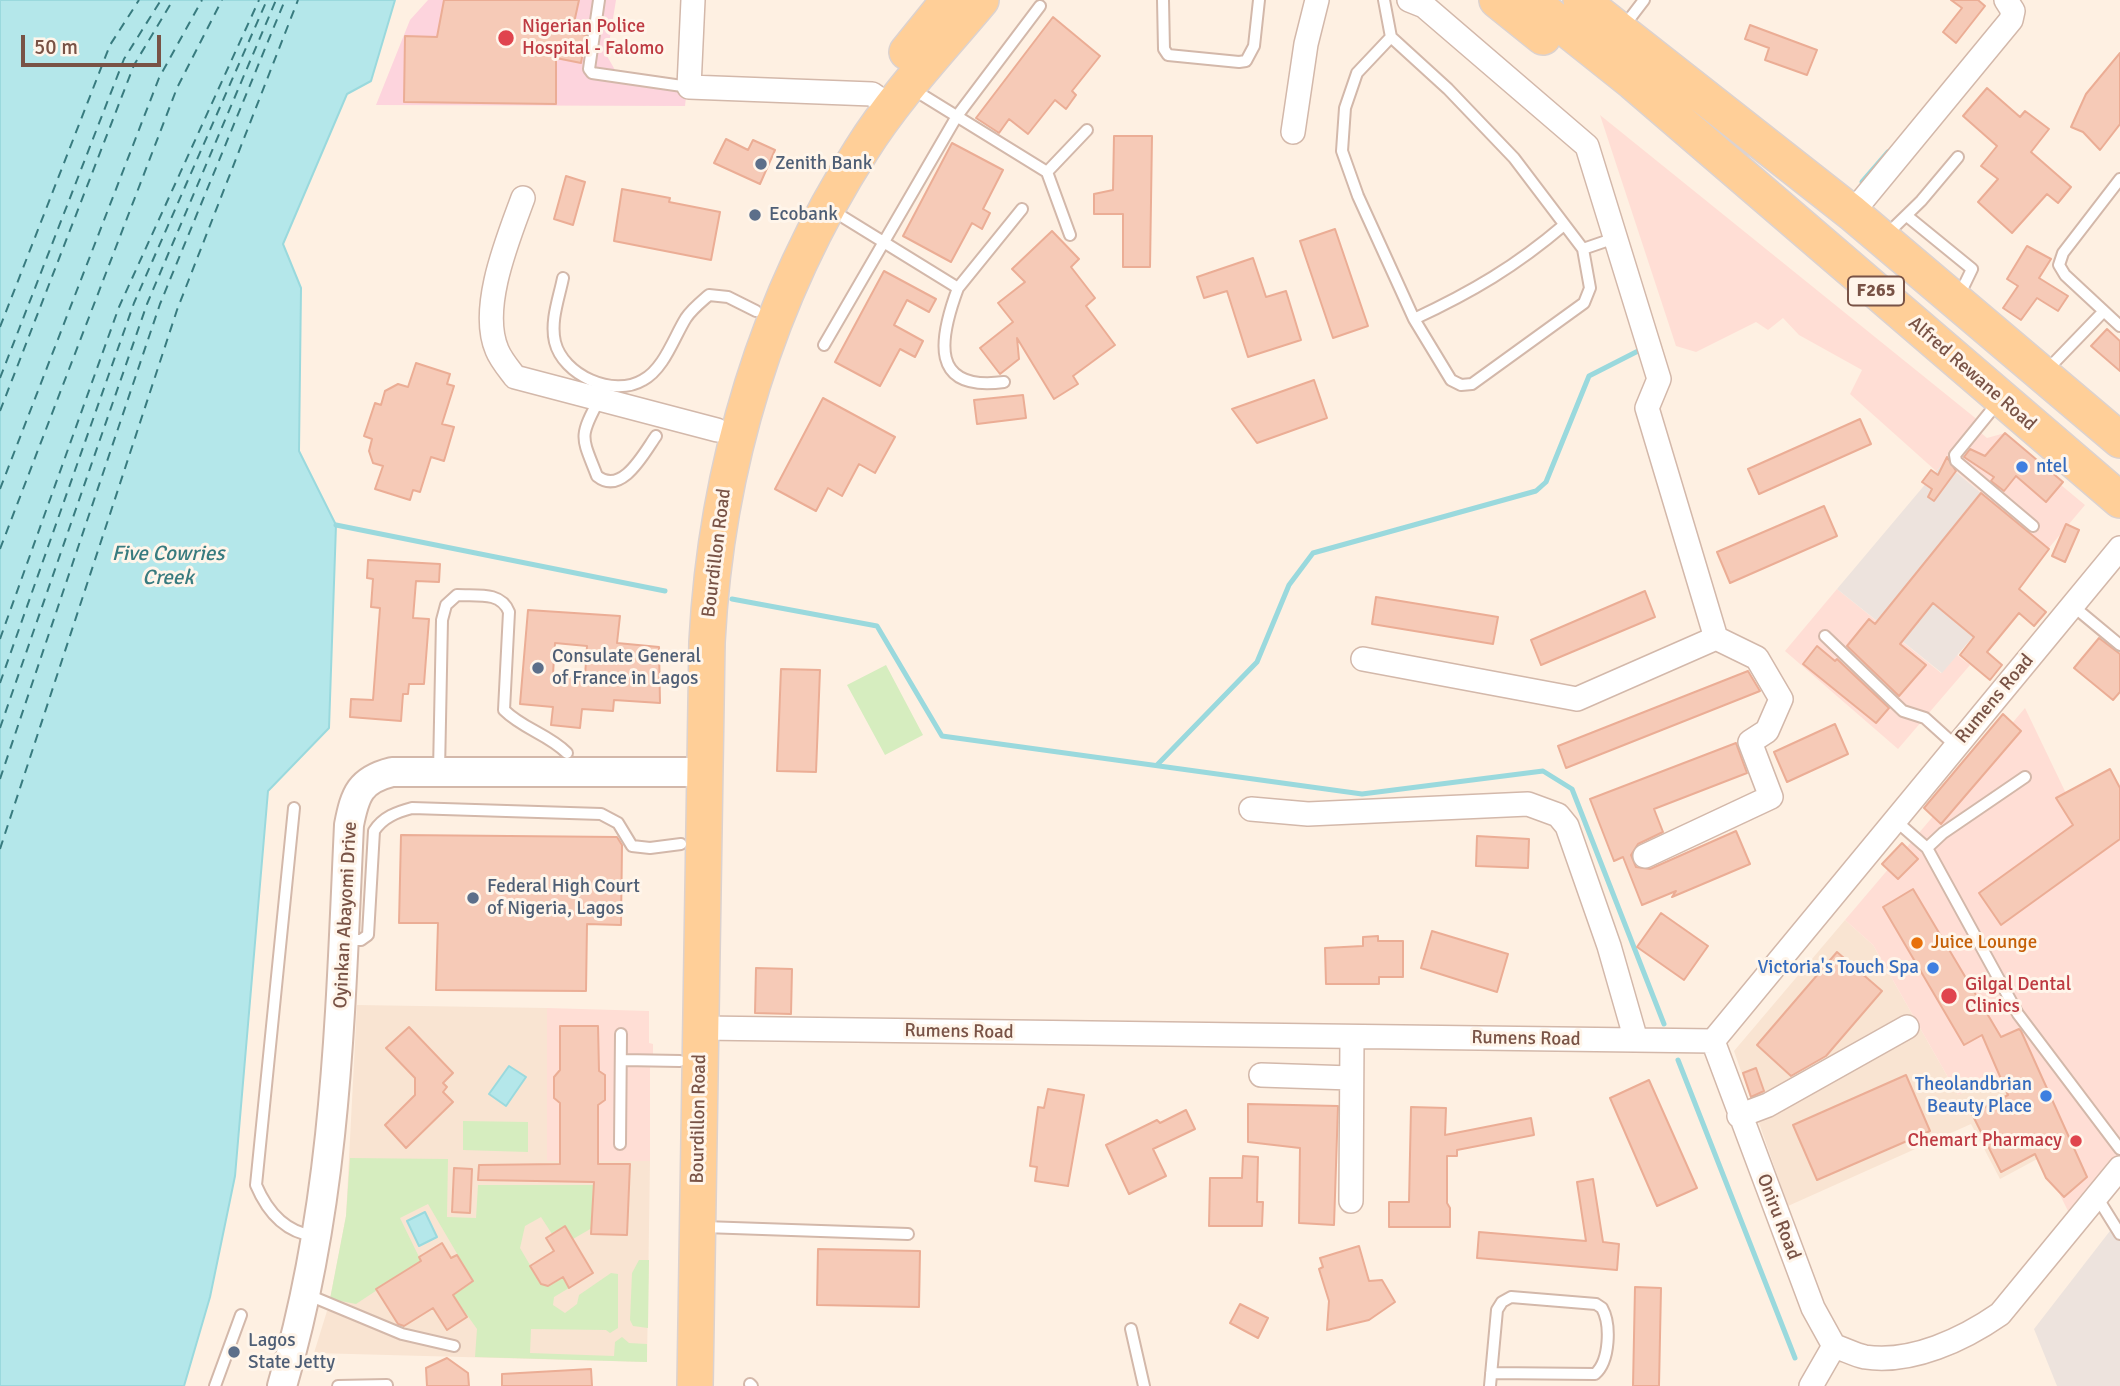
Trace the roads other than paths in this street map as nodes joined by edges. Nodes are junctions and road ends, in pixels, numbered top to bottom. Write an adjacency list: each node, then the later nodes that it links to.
1 (599, 0): 18 (lane)
2 (692, 0): 18 (street)
3 (949, 0): 19 (main road, Bourdillon Road)
4 (981, 0): 19 (main road, Bourdillon Road)
5 (1163, 0): 6 (lane)
6 (1259, 0)
7 (1317, 0): 22 (street)
8 (1384, 0): 16 (lane)
9 (1409, 0): 33 (street)
10 (1497, 0): 37 (main road)
11 (1530, 0): 17 (main road, F265)
12 (1581, 0): 17 (main road, F265)
13 (2006, 0): 29 (street)
14 (1040, 6): 20 (lane)
15 (1629, 6): 29 (main road)
16 (1391, 37): 31 (lane); 43 (lane)
17 (1643, 69): 29 (main road, F265); 37 (main road, Alfred Rewane Road / F265)
18 (689, 87): 19 (street)
19 (891, 96): 20 (lane); 27 (main road, Bourdillon Road); 41 (main road, Bourdillon Road)
20 (957, 116): 24 (lane); 35 (lane)
21 (1087, 130): 24 (lane)
22 (1293, 132)
23 (1958, 157): 30 (lane)
24 (1047, 172): 32 (lane)
25 (2120, 179): 42 (lane)
26 (523, 198): 49 (street)
27 (826, 207): 35 (lane); 64 (main road, Bourdillon Road)
28 (1022, 209): 39 (lane)
29 (1852, 214): 34 (main road, F265)
30 (1907, 216): 34 (lane); 40 (lane)
31 (1564, 225): 36 (lane); 43 (lane)
32 (1070, 235)
33 (1615, 238): 36 (lane); 58 (street)
34 (1880, 240): 40 (main road, F265)
35 (884, 241): 39 (lane); 45 (lane)
36 (1583, 250): 43 (lane)
37 (1839, 260): 48 (main road, Alfred Rewane Road / F265)
38 (563, 278): 41 (lane)
39 (958, 288): 47 (lane)
40 (1956, 302): 46 (main road, F265)
41 (756, 311): 50 (main road, Bourdillon Road)
42 (2103, 312): 44 (lane); 46 (lane)
43 (1414, 319)
44 (2120, 326)
45 (824, 345)
46 (2042, 374): 52 (main road, F265)
47 (1004, 382)
48 (2001, 399): 53 (main road, Alfred Rewane Road / F265); 54 (lane)
49 (599, 400): 50 (street); 51 (lane)
50 (717, 430): 64 (main road, Bourdillon Road)
51 (656, 436)
52 (2120, 440)
53 (2120, 500)
54 (2033, 526)
55 (2120, 548): 56 (street, Rumens Road)
56 (2073, 606): 59 (lane); 61 (street, Rumens Road)
57 (1825, 636): 61 (lane)
58 (1716, 638): 60 (street); 71 (street)
59 (2120, 645)
60 (1363, 659)
61 (1956, 746): 68 (street, Rumens Road)
62 (567, 753): 63 (lane)
63 (439, 773): 64 (street, Oyinkan Abayomi Drive); 72 (street, Oyinkan Abayomi Drive)
64 (692, 774): 69 (main road, Bourdillon Road); 74 (main road, Bourdillon Road)
65 (2025, 777): 70 (lane)
66 (294, 808): 92 (lane)
67 (1251, 809): 77 (street)
68 (1895, 820): 70 (lane); 78 (street, Rumens Road)
69 (681, 844): 72 (lane); 80 (main road, Bourdillon Road)
70 (1927, 848): 85 (lane)
71 (1645, 856)
72 (344, 940): 92 (street, Oyinkan Abayomi Drive)
73 (1907, 1027): 83 (street)
74 (701, 1028): 76 (street, Rumens Road); 89 (main road, Bourdillon Road)
75 (621, 1034): 79 (lane)
76 (1352, 1037): 77 (street, Rumens Road); 82 (street)
77 (1636, 1040): 78 (street, Rumens Road)
78 (1713, 1041): 83 (street, Oniru Road)
79 (623, 1060): 80 (lane); 84 (lane)
80 (680, 1061): 103 (main road, Bourdillon Road)
81 (1261, 1075): 82 (street)
82 (1351, 1078): 88 (street)
83 (1739, 1116): 97 (street, Oniru Road)
84 (620, 1144)
85 (2120, 1149)
86 (2120, 1168): 87 (street)
87 (2097, 1197): 91 (lane); 97 (street)
88 (1351, 1200)
89 (697, 1227): 90 (lane); 104 (main road, Bourdillon Road)
90 (908, 1234)
91 (2120, 1234)
92 (317, 1236): 93 (street, Oyinkan Abayomi Drive)
93 (306, 1294): 96 (lane); 101 (street, Oyinkan Abayomi Drive)
94 (241, 1315): 100 (lane)
95 (1131, 1329): 105 (lane)
96 (454, 1346)
97 (1833, 1346): 107 (street)
98 (1491, 1373): 98 (lane); 106 (lane)
99 (387, 1384): 102 (lane)
100 (215, 1386)
101 (282, 1386)
102 (338, 1386)
103 (674, 1386)
104 (695, 1386)
105 (1144, 1386)
106 (1490, 1386)
107 (1811, 1386)

